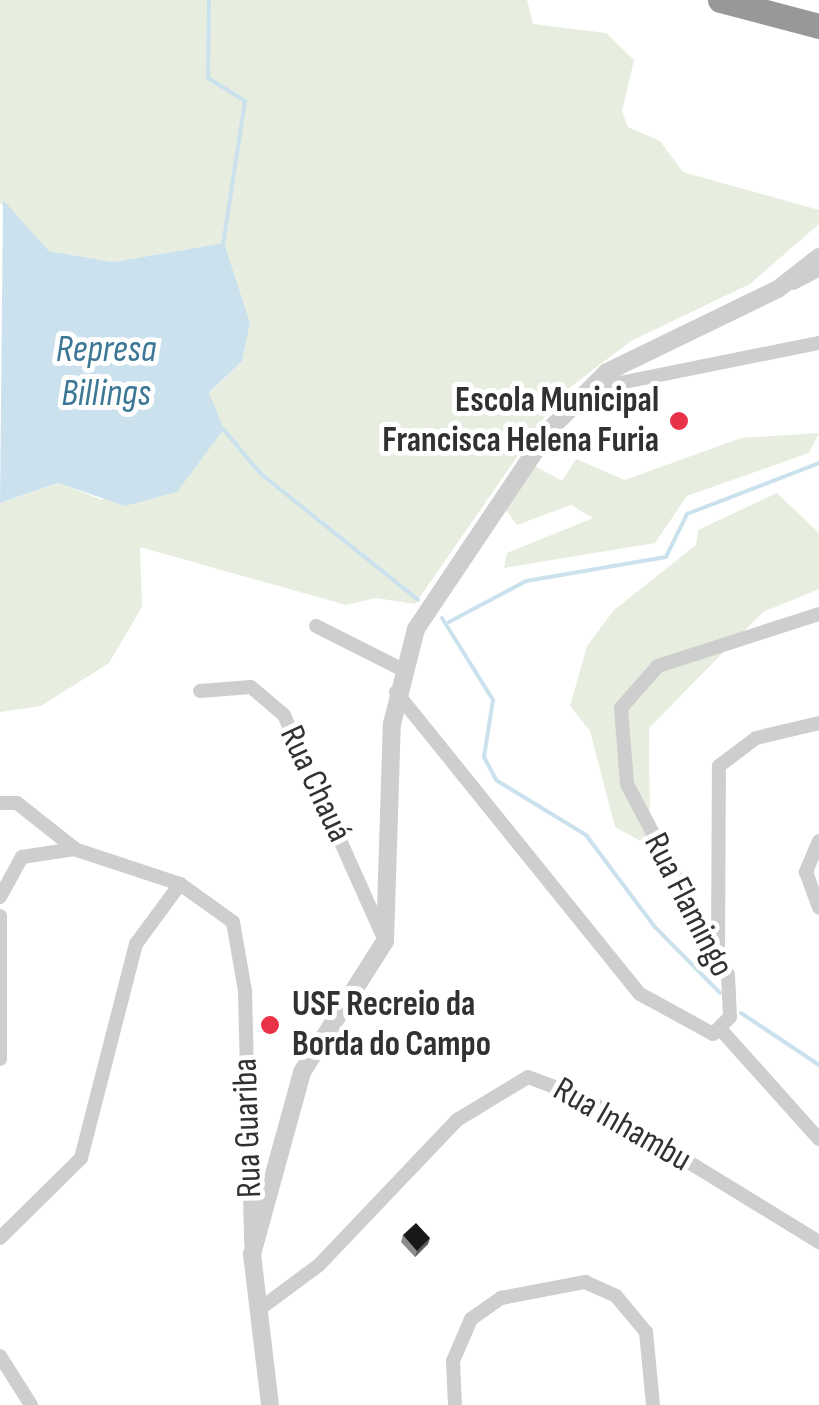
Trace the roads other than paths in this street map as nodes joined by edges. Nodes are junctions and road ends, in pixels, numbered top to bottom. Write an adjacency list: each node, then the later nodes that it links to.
1 (720, 0): 2 (highway)
2 (819, 26)
3 (819, 257): 5 (street)
4 (819, 270): 5 (street)
5 (778, 288): 7 (street)
6 (819, 343): 8 (street)
7 (619, 362): 8 (street); 9 (street)
8 (640, 376): 9 (street)
9 (588, 390): 12 (street)
10 (819, 614): 24 (street, Rua Flamingo)
11 (316, 626): 12 (street)
12 (401, 669): 14 (street)
13 (200, 691): 23 (street, Rua Chauá)
14 (396, 691): 23 (street); 25 (street, Rua Flamingo)
15 (819, 723): 24 (street)
16 (0, 804): 18 (street)
17 (819, 841): 21 (street)
18 (74, 849): 19 (street, Rua Guariba); 20 (street, Rua Guariba)
19 (180, 884): 28 (street); 30 (street, Rua Guariba)
20 (0, 897)
21 (819, 908)
22 (0, 916): 26 (street)
23 (385, 941): 30 (street)
24 (720, 958): 25 (street, Rua Flamingo)
25 (722, 1031): 27 (street)
26 (0, 1059)
27 (819, 1138)
28 (0, 1238)
29 (819, 1242): 31 (street, Rua Inhambu)
30 (252, 1254): 31 (street)
31 (257, 1311): 34 (street)
32 (0, 1356): 33 (street)
33 (30, 1405)
34 (270, 1405)
35 (455, 1405): 36 (street)
36 (653, 1405)

